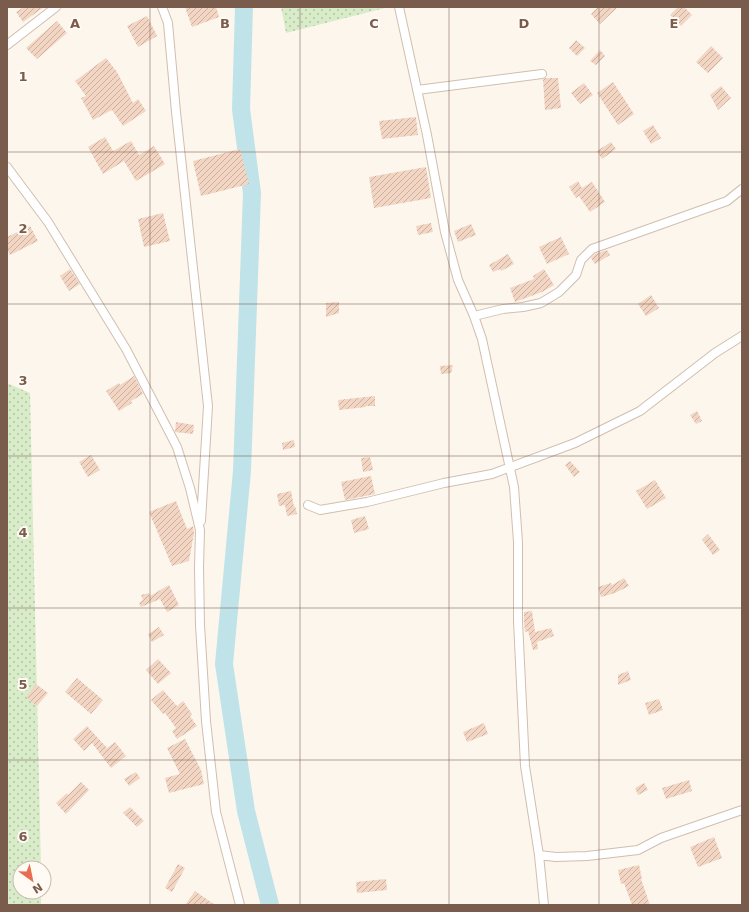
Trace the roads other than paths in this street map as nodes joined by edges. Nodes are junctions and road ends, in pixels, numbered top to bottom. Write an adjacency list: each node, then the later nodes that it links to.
1 (56, 7): 4 (street)
2 (162, 7): 13 (street)
3 (399, 7): 6 (street)
4 (7, 45)
5 (542, 74): 6 (street)
6 (417, 90): 9 (street)
7 (7, 167): 13 (street)
8 (742, 189): 9 (street)
9 (474, 316): 11 (street)
10 (742, 336): 11 (street)
11 (510, 468): 12 (street); 15 (street)
12 (308, 505)
13 (200, 530): 16 (street)
14 (742, 810): 15 (street)
15 (539, 855): 17 (street)
16 (240, 905)
17 (544, 905)

